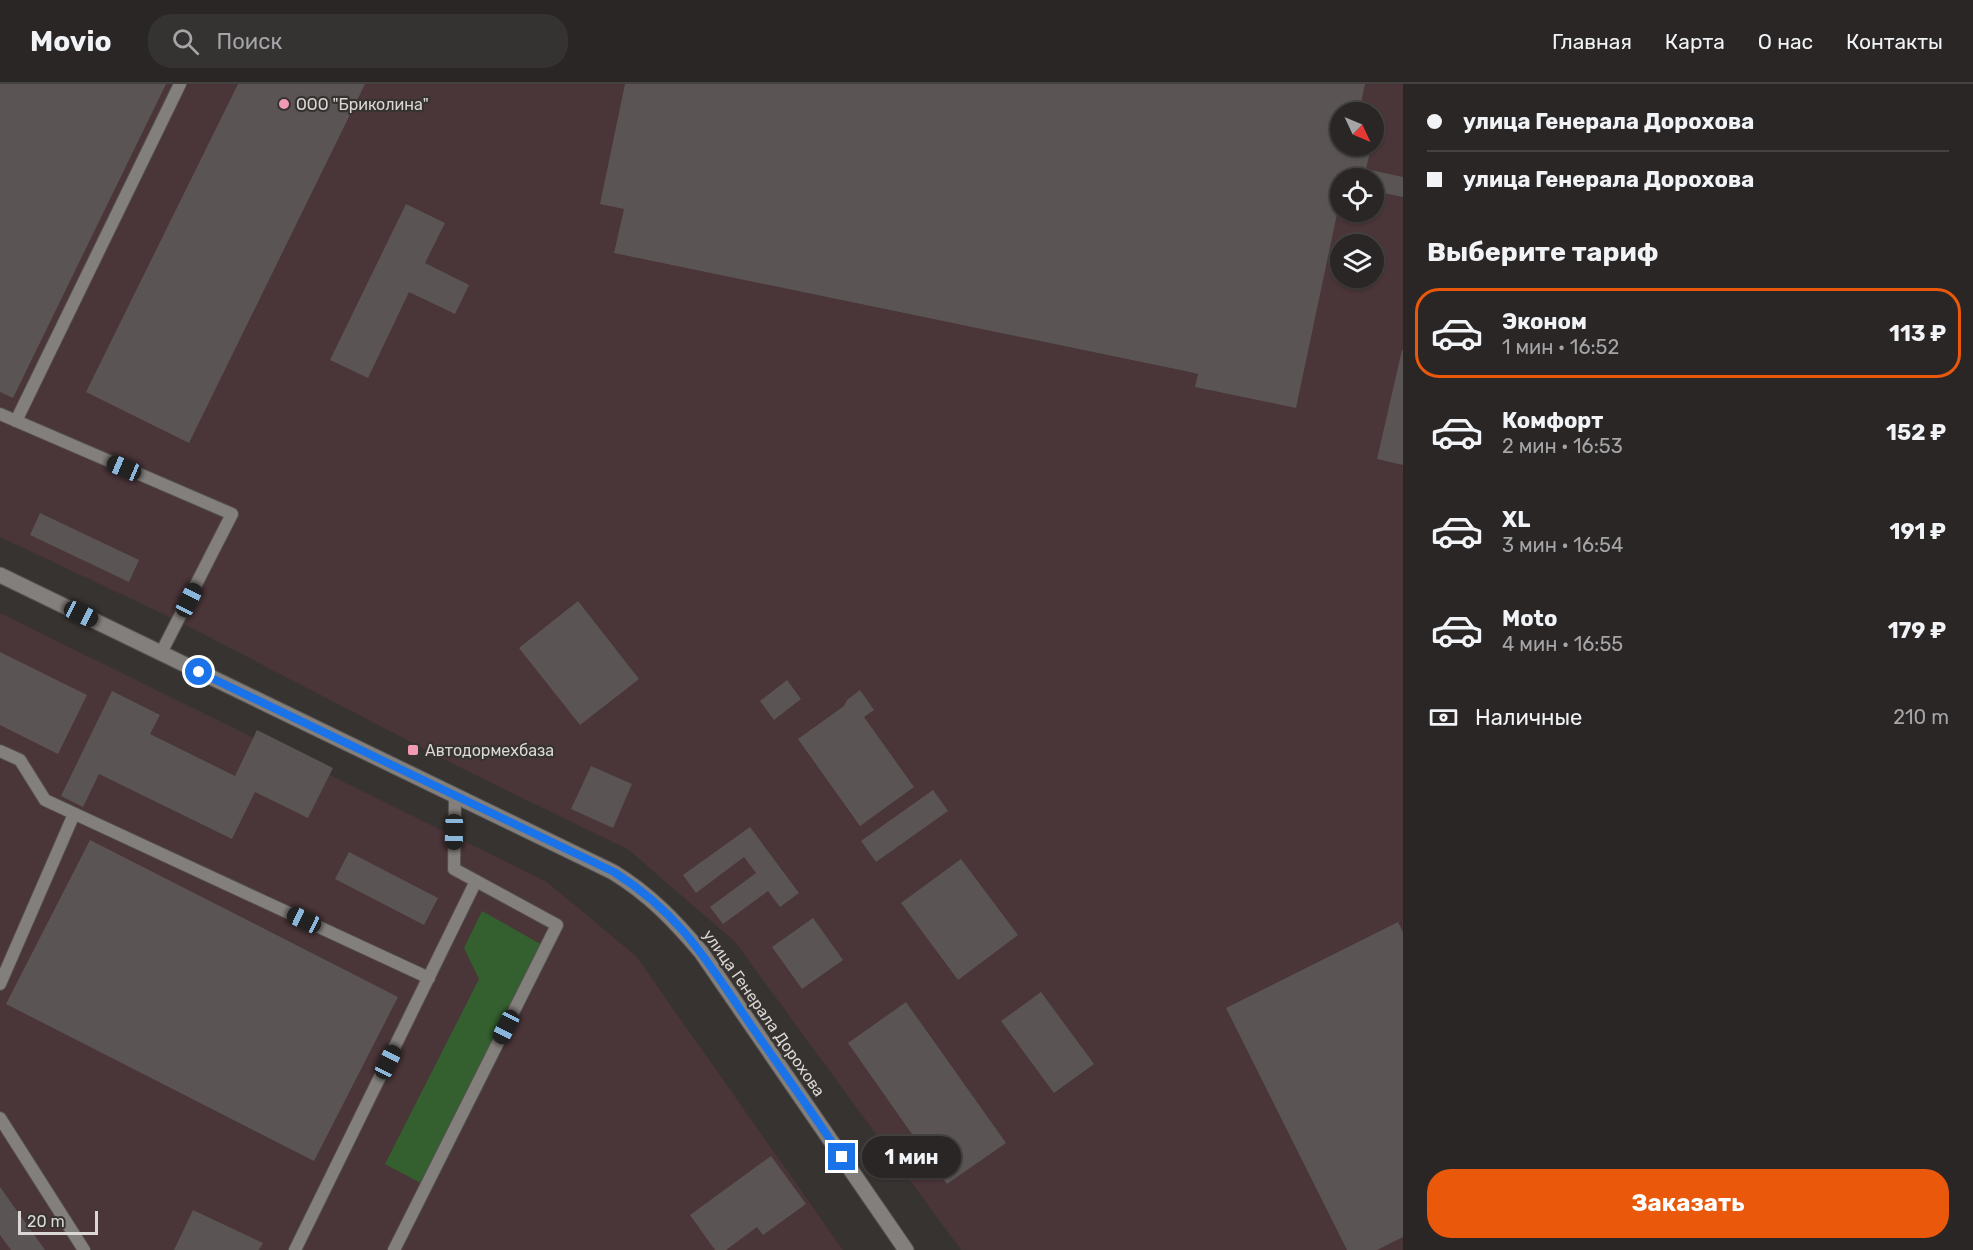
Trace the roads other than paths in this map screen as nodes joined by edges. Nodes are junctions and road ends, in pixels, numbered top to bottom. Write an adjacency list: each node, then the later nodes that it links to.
1 (180, 84): 3 (lane)
2 (0, 414): 3 (lane)
3 (16, 421): 5 (lane)
4 (0, 575): 5 (street, улица Генерала Дорохова)
5 (161, 653): 7 (street, улица Генерала Дорохова)
6 (0, 751): 8 (lane)
7 (455, 797): 9 (lane); 16 (street, улица Генерала Дорохова)
8 (74, 814): 10 (lane); 11 (lane)
9 (476, 881): 10 (lane); 15 (lane)
10 (429, 978): 14 (lane)
11 (0, 984)
12 (0, 1118): 13 (lane)
13 (84, 1250)
14 (295, 1250)
15 (394, 1250)
16 (906, 1250)

